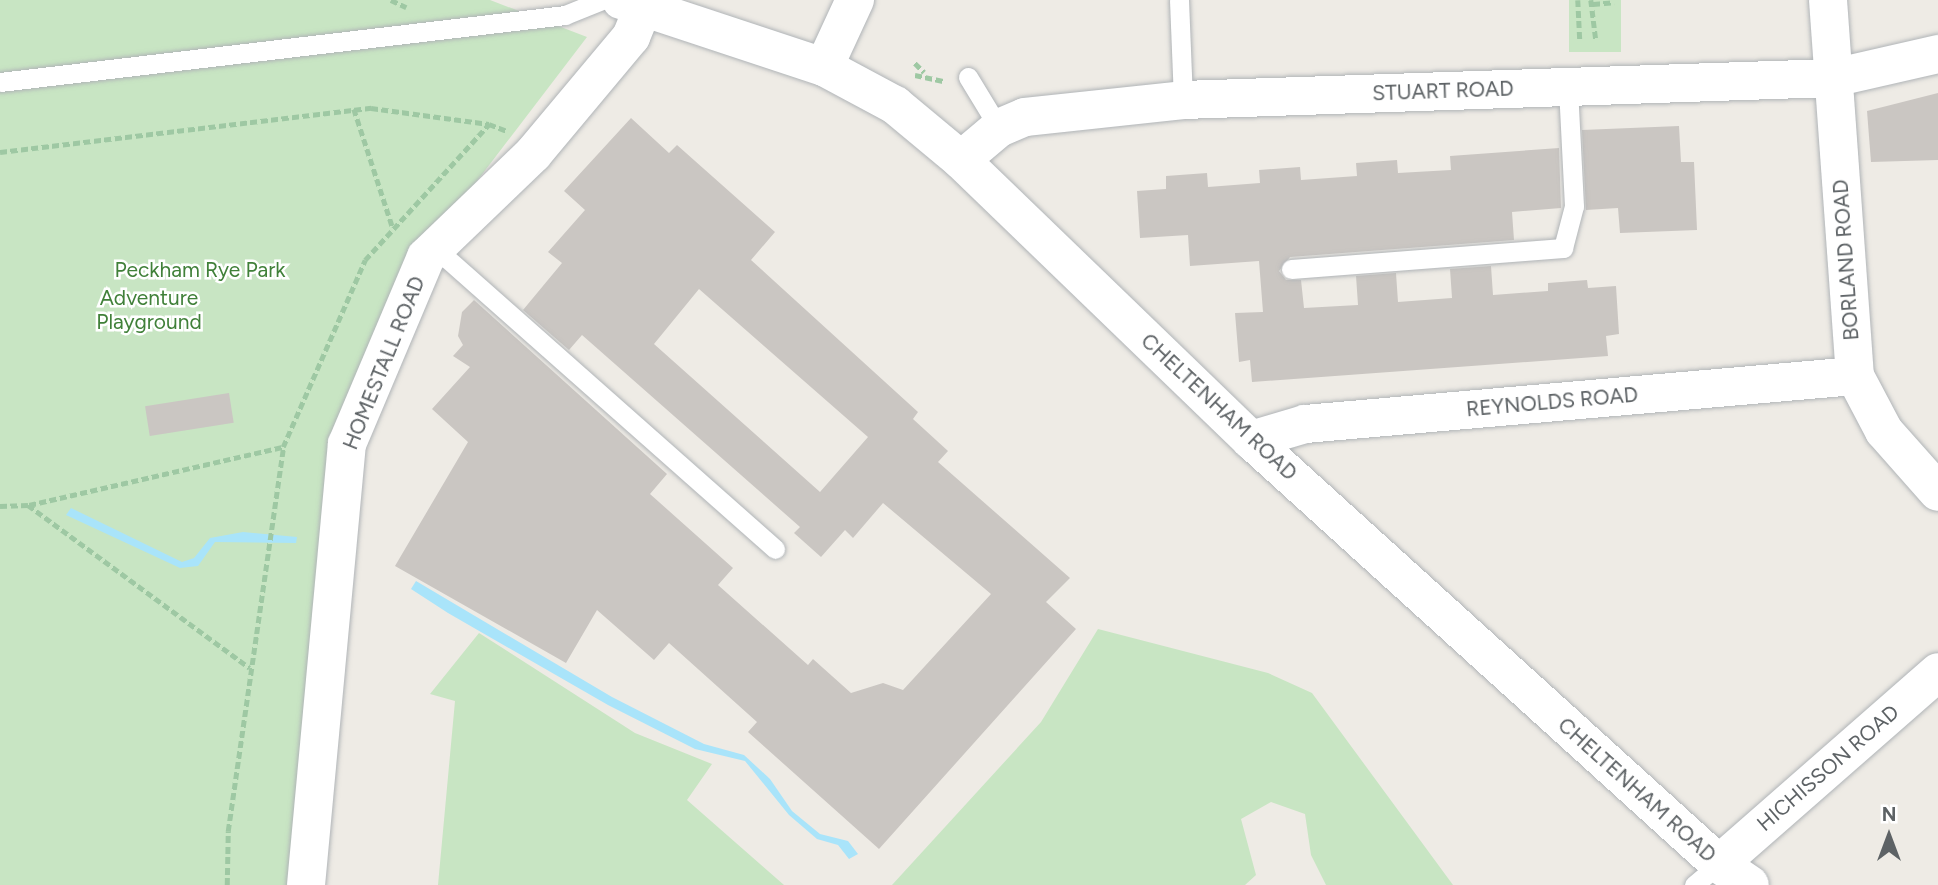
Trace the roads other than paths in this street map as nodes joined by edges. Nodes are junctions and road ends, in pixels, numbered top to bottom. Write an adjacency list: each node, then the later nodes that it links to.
1 (602, 0): 11 (lane)
2 (855, 0): 8 (street)
3 (1179, 0): 13 (lane)
4 (1828, 0): 10 (street, BORLAND ROAD)
5 (632, 4): 6 (street, CHELTENHAM ROAD); 16 (street, HOMESTALL ROAD)
6 (686, 9): 8 (street, CHELTENHAM ROAD)
7 (1938, 54): 10 (street, STUART ROAD)
8 (824, 67): 15 (street, CHELTENHAM ROAD)
9 (968, 77): 14 (lane)
10 (1833, 78): 12 (street, STUART ROAD); 18 (street, BORLAND ROAD)
11 (0, 82)
12 (1568, 87): 13 (street, STUART ROAD); 17 (lane)
13 (1183, 100): 14 (street, STUART ROAD)
14 (999, 128): 15 (street, STUART ROAD)
15 (961, 160): 19 (street, CHELTENHAM ROAD)
16 (435, 248): 21 (lane); 24 (street, HOMESTALL ROAD)
17 (1291, 269)
18 (1855, 376): 19 (street, REYNOLDS ROAD); 20 (street, BORLAND ROAD)
19 (1251, 440): 23 (street, CHELTENHAM ROAD)
20 (1938, 492)
21 (775, 549)
22 (1938, 673): 23 (street, HICHISSON ROAD)
23 (1706, 874): 25 (street, CHELTENHAM ROAD)
24 (306, 885)
25 (1749, 885)

